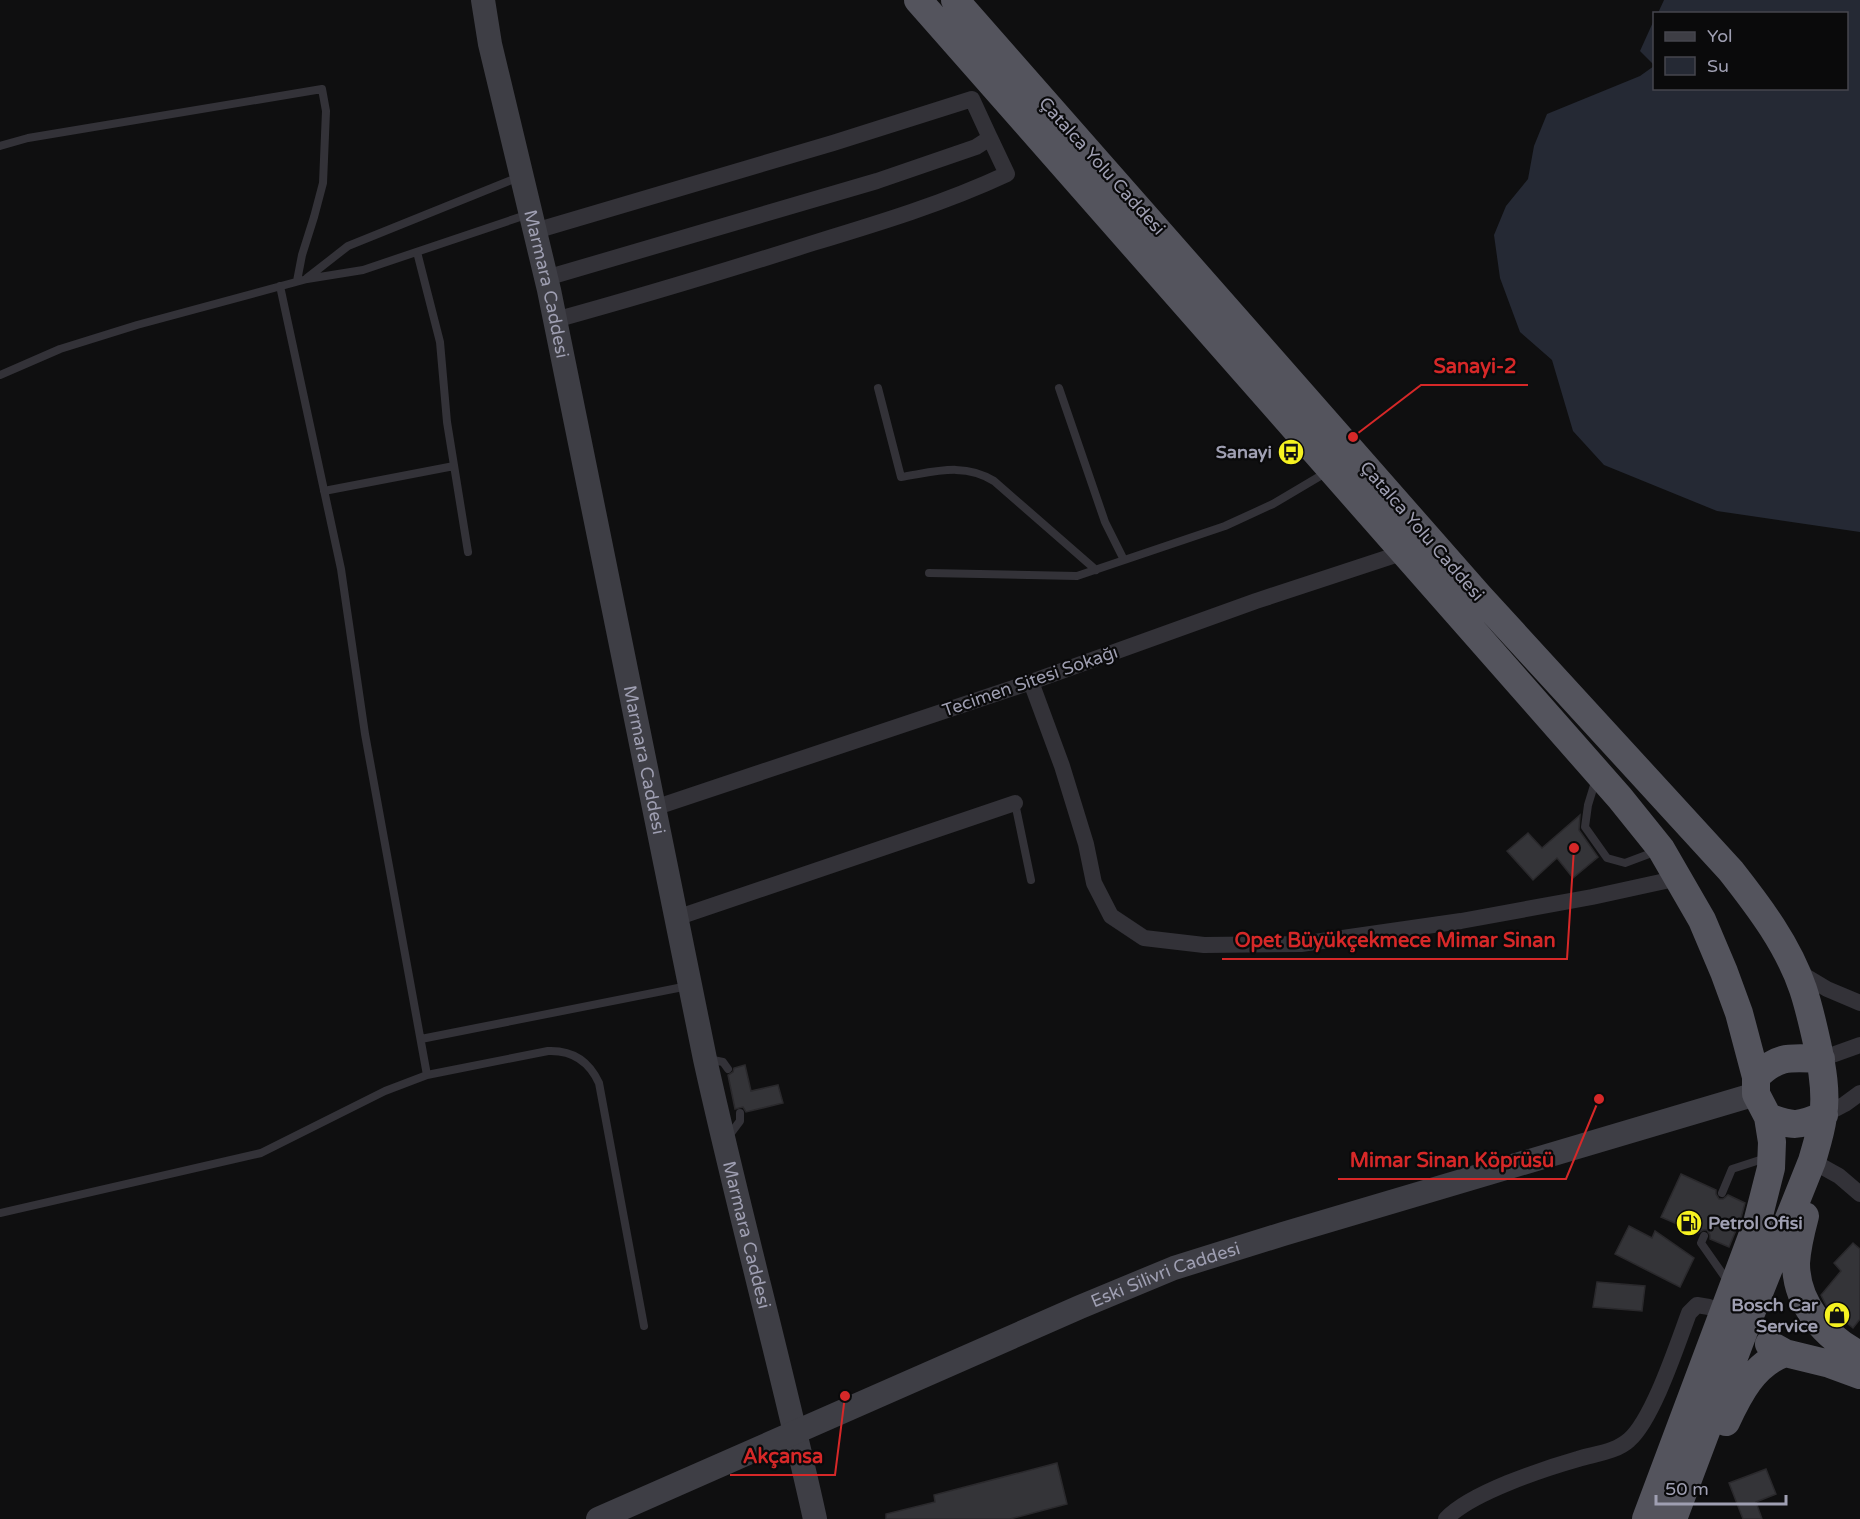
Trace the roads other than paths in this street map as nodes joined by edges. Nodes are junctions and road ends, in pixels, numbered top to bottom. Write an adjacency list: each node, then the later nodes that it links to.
1 (483, 0): 6 (main road, Marmara Caddesi)
2 (918, 0): 18 (highway, Çatalca Yolu Caddesi)
3 (955, 0): 33 (highway, Çatalca Yolu Caddesi)
4 (990, 138): 7 (street); 9 (street); 13 (street)
5 (0, 146): 11 (lane)
6 (521, 176): 7 (main road, Marmara Caddesi); 10 (lane)
7 (532, 222): 8 (lane); 9 (main road, Marmara Caddesi)
8 (417, 252): 10 (lane); 17 (lane)
9 (546, 278): 13 (main road, Marmara Caddesi)
10 (307, 279): 11 (lane)
11 (297, 281): 12 (lane)
12 (280, 286): 14 (lane); 19 (lane)
13 (555, 320): 28 (main road, Marmara Caddesi)
14 (0, 375)
15 (878, 388): 23 (lane)
16 (1059, 388): 22 (lane)
17 (454, 466): 19 (lane); 20 (lane)
18 (1331, 470): 21 (highway, Çatalca Yolu Caddesi); 22 (lane)
19 (324, 491): 36 (lane)
20 (468, 552)
21 (1405, 552): 25 (street, Tecimen Sitesi Sokağı); 26 (highway, Çatalca Yolu Caddesi)
22 (1124, 560): 23 (lane)
23 (1096, 570): 24 (lane)
24 (929, 573)
25 (1031, 682): 28 (street, Tecimen Sitesi Sokağı); 30 (street)
26 (1598, 773): 29 (highway, Çatalca Yolu Caddesi); 29 (lane)
27 (1015, 803): 31 (lane); 32 (street)
28 (654, 808): 32 (main road, Marmara Caddesi)
29 (1661, 849): 30 (highway, Çatalca Yolu Caddesi)
30 (1679, 878): 43 (highway, Çatalca Yolu Caddesi)
31 (1030, 880)
32 (676, 918): 34 (main road, Marmara Caddesi)
33 (1795, 970): 35 (street); 39 (highway, Çatalca Yolu Caddesi)
34 (690, 985): 36 (lane); 38 (main road, Marmara Caddesi)
35 (1860, 1003)
36 (421, 1039): 41 (lane)
37 (1860, 1045): 39 (street)
38 (705, 1059): 40 (lane); 46 (main road, Marmara Caddesi)
39 (1821, 1059): 43 (highway); 45 (highway)
40 (728, 1069)
41 (427, 1075): 51 (lane); 54 (lane)
42 (1860, 1093): 45 (street)
43 (1760, 1096): 45 (highway); 47 (highway, Çatalca Yolu Caddesi); 58 (main road, Eski Silivri Caddesi)
44 (740, 1113): 46 (lane)
45 (1824, 1115): 48 (highway)
46 (724, 1143): 58 (main road, Marmara Caddesi)
47 (1772, 1156): 49 (lane); 53 (highway, Çatalca Yolu Caddesi)
48 (1812, 1161): 50 (street); 53 (highway); 56 (highway)
49 (1722, 1192)
50 (1860, 1194)
51 (0, 1213)
52 (1704, 1236): 53 (lane)
53 (1734, 1309): 55 (highway); 59 (highway); 62 (street); 63 (highway)
54 (644, 1326)
55 (1785, 1353): 57 (highway); 59 (highway)
56 (1860, 1355)
57 (1860, 1375)
58 (796, 1432): 60 (main road, Eski Silivri Caddesi); 61 (main road, Marmara Caddesi)
59 (1676, 1512)
60 (598, 1519)
61 (815, 1519)
62 (1446, 1519)
63 (1646, 1519)

